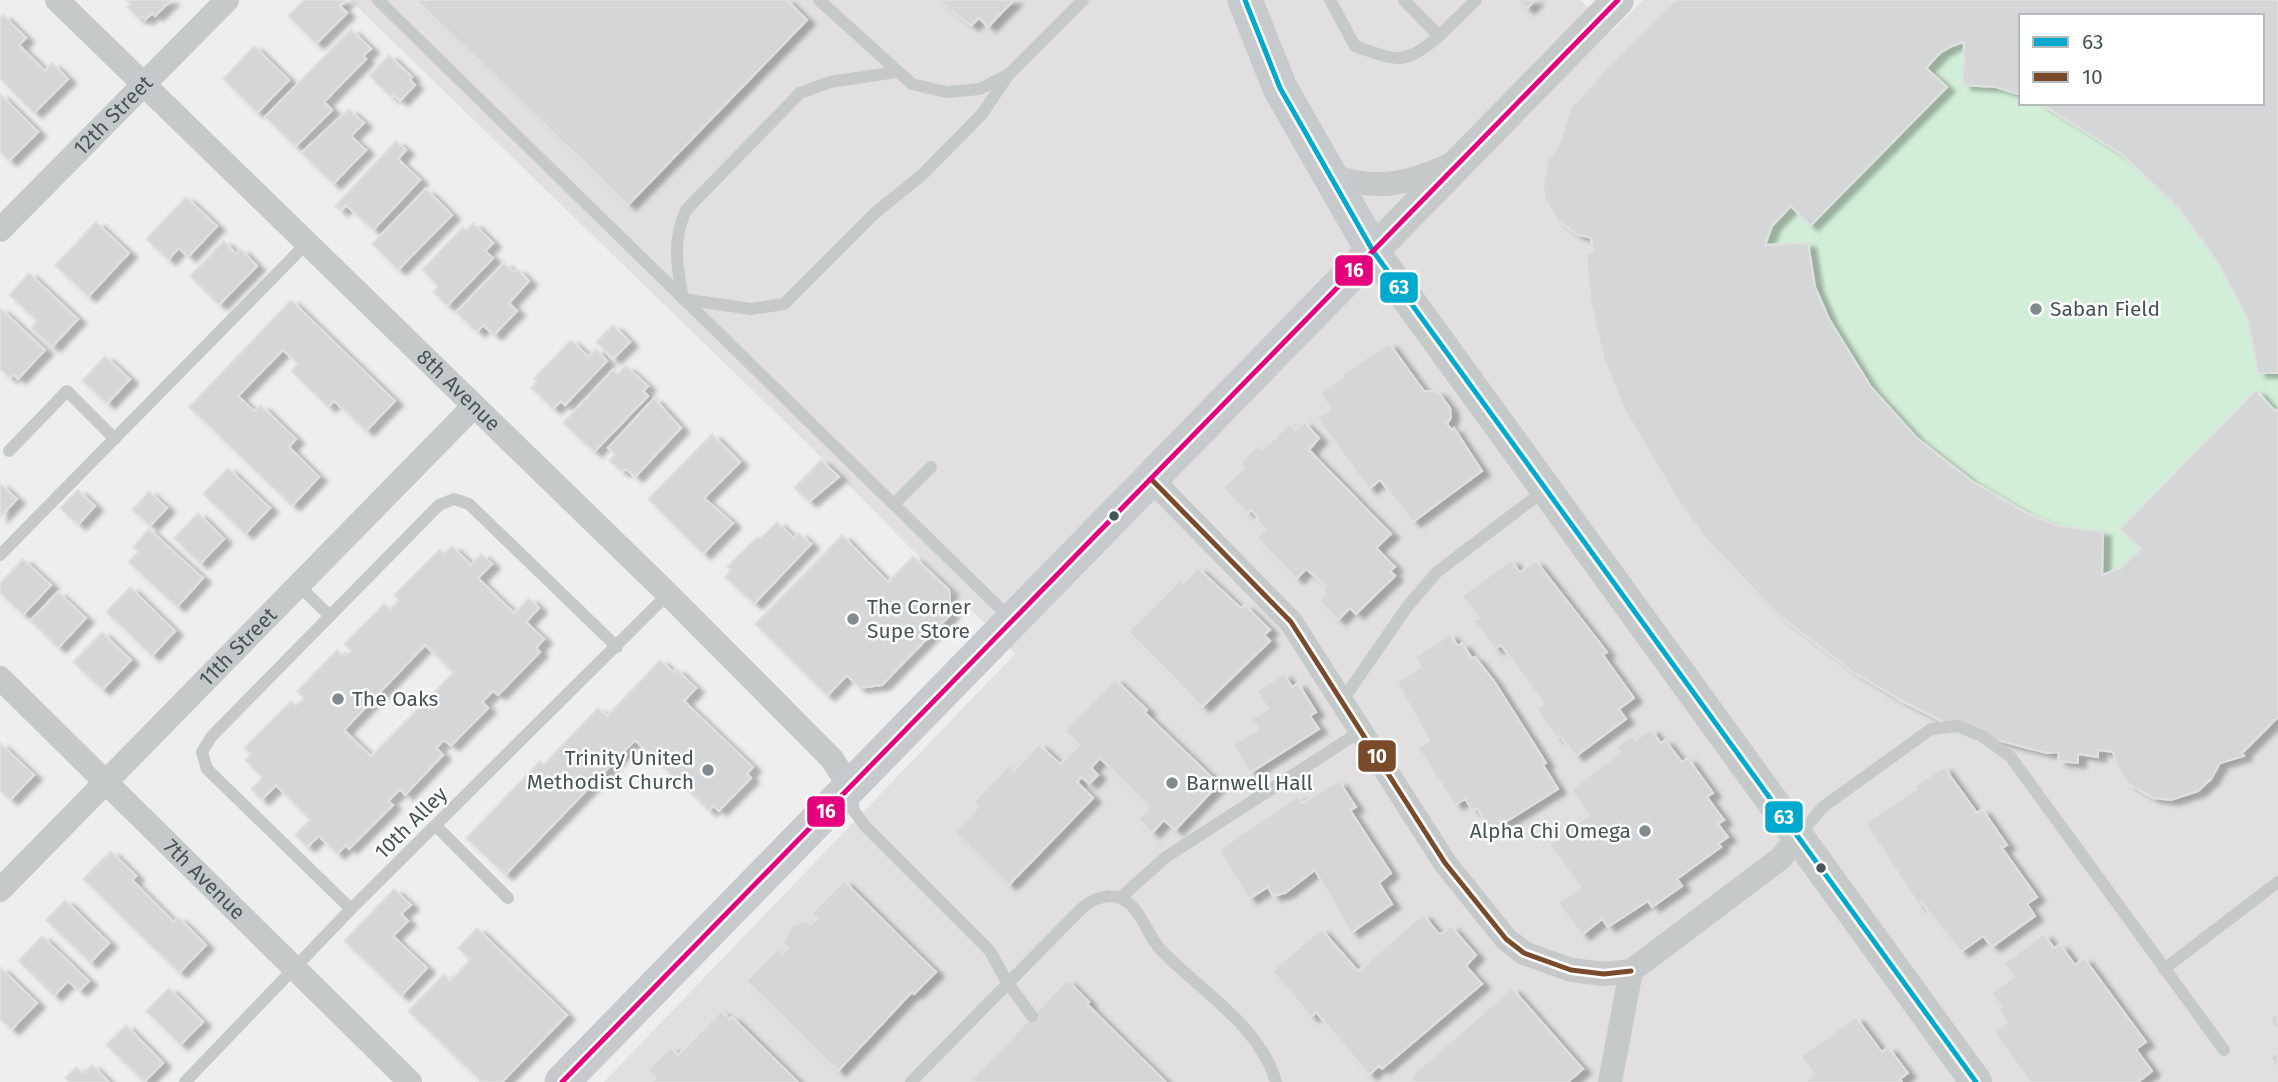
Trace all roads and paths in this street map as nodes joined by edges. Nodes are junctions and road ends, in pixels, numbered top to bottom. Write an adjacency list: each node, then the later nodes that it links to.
1 (57, 0): 14 (street, 8th Avenue)
2 (227, 0): 14 (street, 12th Street)
3 (378, 0): 20 (lane)
4 (819, 0): 12 (lane)
5 (1083, 0): 13 (lane)
6 (1245, 0): 16 (main road)
7 (1330, 0): 11 (lane)
8 (1404, 0): 11 (lane)
9 (1476, 0): 11 (lane)
10 (1618, 0): 15 (street)
11 (1439, 36)
12 (896, 72): 13 (lane); 20 (lane)
13 (1009, 74): 20 (lane)
14 (144, 85): 17 (street, 12th Street); 18 (street, 8th Avenue)
15 (1460, 161): 16 (street); 19 (street)
16 (1329, 174): 19 (main road)
17 (0, 230)
18 (307, 243): 21 (street, 8th Avenue); 22 (lane)
19 (1373, 251): 25 (main road); 26 (street)
20 (683, 299): 27 (lane)
21 (474, 406): 29 (street, 11th Street); 30 (street, 8th Avenue)
22 (115, 439): 23 (lane); 28 (lane)
23 (9, 451)
24 (931, 467): 27 (lane)
25 (1152, 480): 32 (main road); 35 (street)
26 (1546, 489): 35 (lane); 40 (street)
27 (894, 504): 32 (lane)
28 (0, 555)
29 (298, 584): 31 (lane); 37 (street, 11th Street)
30 (668, 594): 33 (lane, 10th Alley); 38 (street, 8th Avenue)
31 (330, 616): 33 (lane); 45 (lane)
32 (1013, 621): 38 (main road)
33 (617, 647): 39 (lane, 10th Alley)
34 (0, 678): 37 (street, 7th Avenue)
35 (1342, 701): 36 (street)
36 (1361, 731): 44 (lane); 48 (street)
37 (105, 781): 42 (street, 11th Street); 46 (street, 7th Avenue)
38 (851, 789): 49 (lane); 54 (main road)
39 (436, 826): 43 (lane); 45 (lane, 10th Alley)
40 (1799, 836): 47 (lane); 48 (street); 58 (street)
41 (2278, 882): 47 (lane)
42 (0, 890)
43 (508, 898)
44 (1120, 898): 49 (lane); 56 (lane)
45 (351, 909): 46 (lane, 10th Alley)
46 (295, 968): 52 (lane, 10th Alley); 53 (street, 7th Avenue)
47 (2164, 969): 51 (lane)
48 (1632, 971): 57 (street)
49 (1007, 982): 50 (lane); 55 (lane)
50 (1032, 1016)
51 (2224, 1050)
52 (185, 1082)
53 (410, 1082)
54 (562, 1082)
55 (911, 1082)
56 (1276, 1082)
57 (1610, 1082)
58 (1976, 1082)

